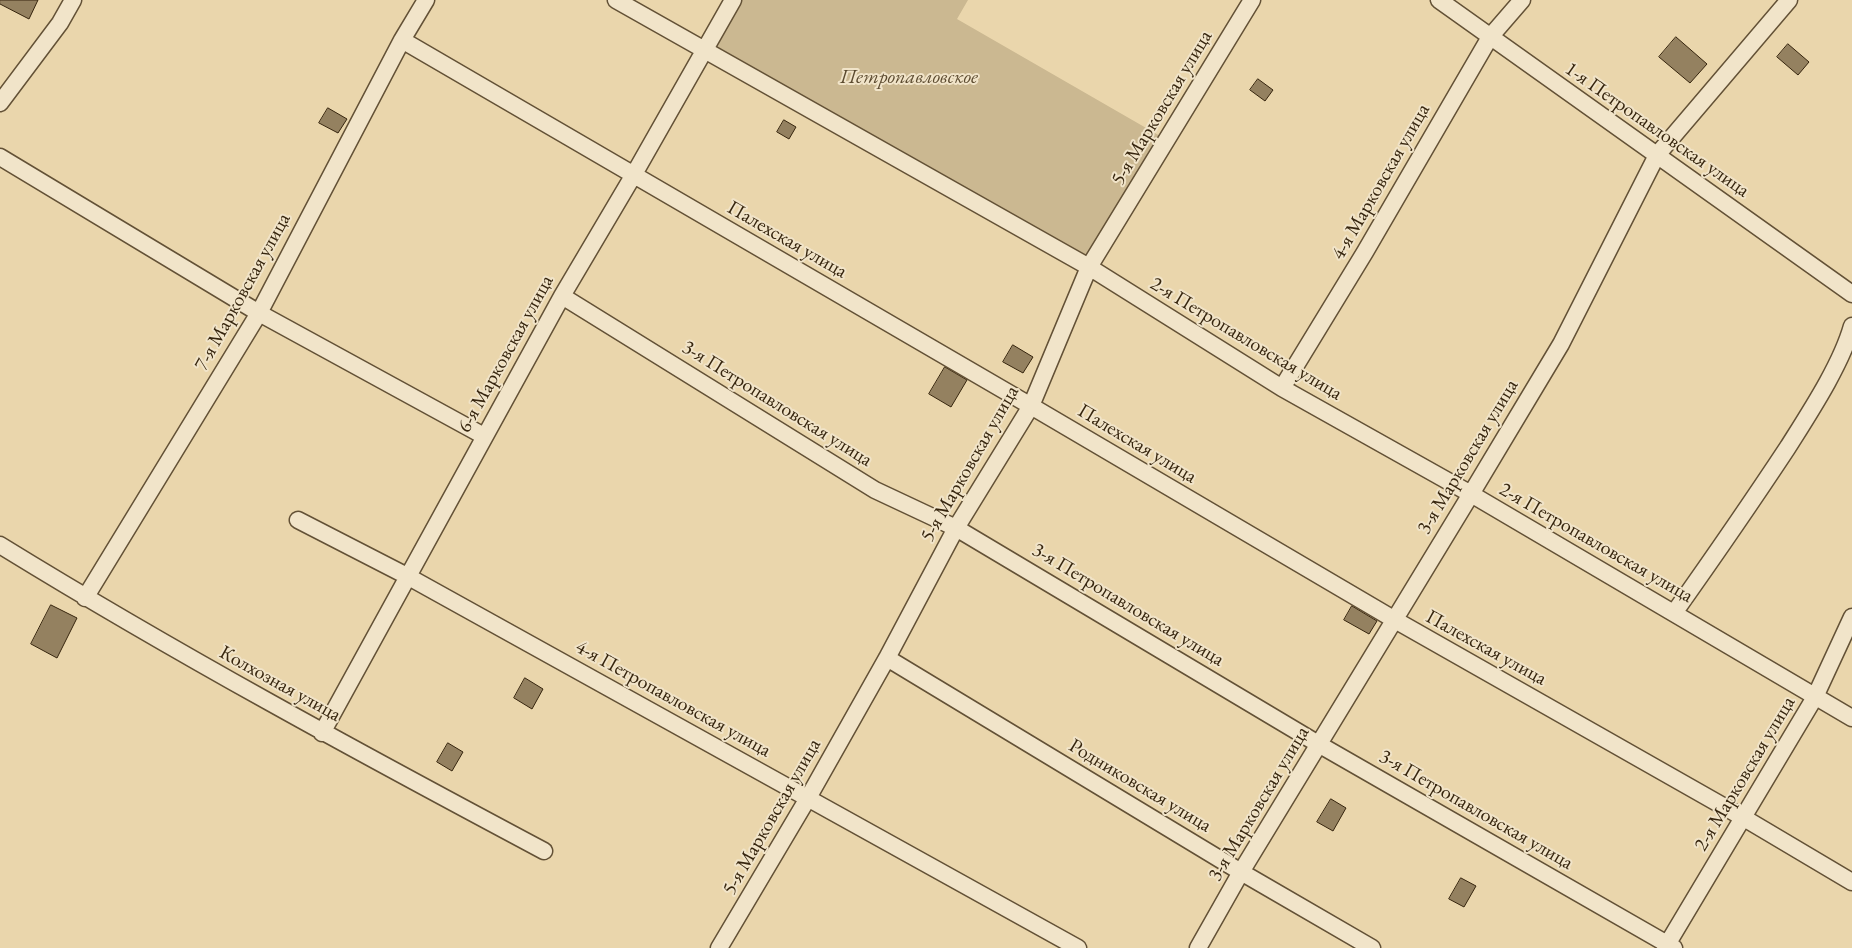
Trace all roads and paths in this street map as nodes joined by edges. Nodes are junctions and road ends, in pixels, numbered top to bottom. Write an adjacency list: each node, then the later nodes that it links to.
1 (73, 0): 12 (street)
2 (426, 0): 10 (street, 7-я Марковская улица)
3 (616, 0): 11 (street, 2-я Петропавловская улица)
4 (733, 0): 11 (street, 6-я Марковская улица)
5 (1252, 0): 16 (street, 5-я Марковская улица)
6 (1439, 0): 9 (street, 1-я Петропавловская улица)
7 (1522, 0): 9 (street, 4-я Марковская улица)
8 (1789, 0): 13 (street, 3-я Марковская улица)
9 (1490, 37): 13 (street, 1-я Петропавловская улица); 21 (street, 4-я Марковская улица)
10 (402, 40): 15 (street, Палехская улица); 19 (street, 7-я Марковская улица)
11 (705, 50): 15 (street, 6-я Марковская улица); 16 (street, 2-я Петропавловская улица)
12 (0, 103)
13 (1657, 155): 17 (street, 1-я Петропавловская улица); 24 (street, 3-я Марковская улица)
14 (0, 157): 19 (street)
15 (633, 176): 18 (street, 6-я Марковская улица); 22 (street, Палехская улица)
16 (1089, 267): 21 (street, 2-я Петропавловская улица); 22 (street, 5-я Марковская улица)
17 (1852, 294)
18 (562, 296): 23 (street, 6-я Марковская улица); 26 (street, 3-я Петропавловская улица)
19 (259, 313): 23 (street); 29 (street, 7-я Марковская улица)
20 (1852, 326): 30 (street)
21 (1282, 388): 24 (street, 2-я Петропавловская улица)
22 (1031, 406): 26 (street, 5-я Марковская улица); 32 (street, Палехская улица)
23 (484, 436): 28 (street, 6-я Марковская улица)
24 (1471, 494): 30 (street, 2-я Петропавловская улица); 32 (street, 3-я Марковская улица)
25 (298, 520): 28 (street, 4-я Петропавловская улица)
26 (956, 528): 33 (street, 5-я Марковская улица); 37 (street, 3-я Петропавловская улица)
27 (0, 545): 29 (street, Колхозная улица)
28 (407, 576): 36 (street, 6-я Марковская улица); 38 (street, 4-я Петропавловская улица)
29 (85, 598): 36 (street, Колхозная улица)
30 (1674, 613): 34 (street, 2-я Петропавловская улица)
31 (1852, 617): 34 (street, 2-я Марковская улица)
32 (1394, 620): 37 (street, 3-я Марковская улица); 39 (street, Палехская улица)
33 (887, 658): 38 (street, 5-я Марковская улица); 41 (street, Родниковская улица)
34 (1816, 697): 35 (street, 2-я Петропавловская улица); 39 (street, 2-я Марковская улица)
35 (1852, 718)
36 (322, 733): 40 (street, Колхозная улица)
37 (1320, 745): 41 (street, 3-я Марковская улица); 43 (street, 3-я Петропавловская улица)
38 (808, 798): 44 (street, 5-я Марковская улица); 45 (street, 4-я Петропавловская улица)
39 (1744, 818): 42 (street, Палехская улица); 43 (street, 2-я Марковская улица)
40 (544, 851)
41 (1241, 872): 46 (street, 3-я Марковская улица); 47 (street, Родниковская улица)
42 (1852, 882)
43 (1669, 947)
44 (719, 948)
45 (1078, 948)
46 (1198, 948)
47 (1372, 948)

